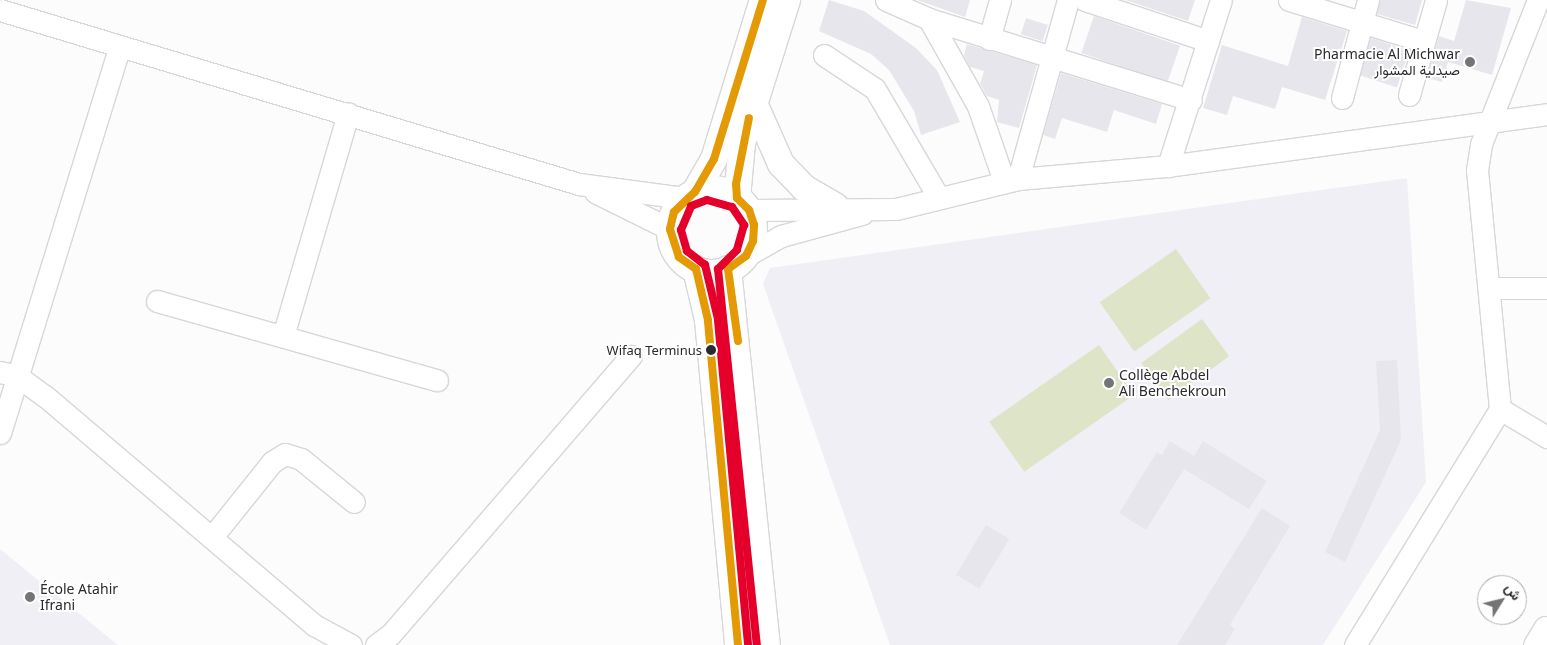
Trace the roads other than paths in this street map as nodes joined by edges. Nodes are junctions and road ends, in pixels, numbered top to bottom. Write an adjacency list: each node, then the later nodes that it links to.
1 (762, 0): 31 (street)
2 (787, 0): 24 (street)
3 (1000, 0): 15 (street)
4 (1068, 0): 20 (street)
5 (1085, 0): 17 (street)
6 (1221, 0): 17 (street)
7 (1289, 0): 14 (street)
8 (1368, 0): 14 (street)
9 (1436, 0): 16 (street)
10 (893, 1): 13 (street)
11 (1534, 1): 27 (street)
12 (0, 10): 18 (street)
13 (929, 19): 15 (street); 29 (street)
14 (1360, 21): 16 (street); 22 (street)
15 (989, 39): 20 (street)
16 (1423, 40): 21 (street)
17 (1208, 41): 23 (street)
18 (120, 46): 25 (street); 44 (street)
19 (824, 55): 32 (street)
20 (1052, 59): 23 (street); 29 (street)
21 (1409, 95)
22 (1342, 98)
23 (1191, 100): 28 (street)
24 (754, 103): 33 (street); 34 (street)
25 (348, 113): 30 (street); 42 (street)
26 (1547, 114): 27 (street)
27 (1494, 120): 28 (street); 39 (street)
28 (1168, 166): 29 (street)
29 (1011, 180): 32 (street)
30 (579, 184): 31 (street); 36 (street)
31 (690, 195): 33 (street); 36 (street)
32 (939, 198): 35 (street)
33 (743, 204): 34 (street); 37 (street)
34 (835, 206): 35 (street)
35 (875, 210): 37 (street)
36 (670, 229): 38 (street)
37 (737, 262): 38 (street); 55 (street)
38 (696, 269): 54 (street)
39 (1489, 288): 40 (street); 46 (street)
40 (1547, 288)
41 (158, 301): 42 (street)
42 (283, 336): 45 (street)
43 (631, 356): 53 (street)
44 (8, 374): 47 (street); 50 (street)
45 (437, 380)
46 (1500, 409): 48 (street); 56 (street)
47 (0, 433)
48 (1547, 437)
49 (354, 502): 50 (street)
50 (212, 537): 52 (street)
51 (1546, 627): 57 (street)
52 (351, 645)
53 (376, 645)
54 (738, 645)
55 (767, 645)
56 (1355, 645)
57 (1534, 645)

